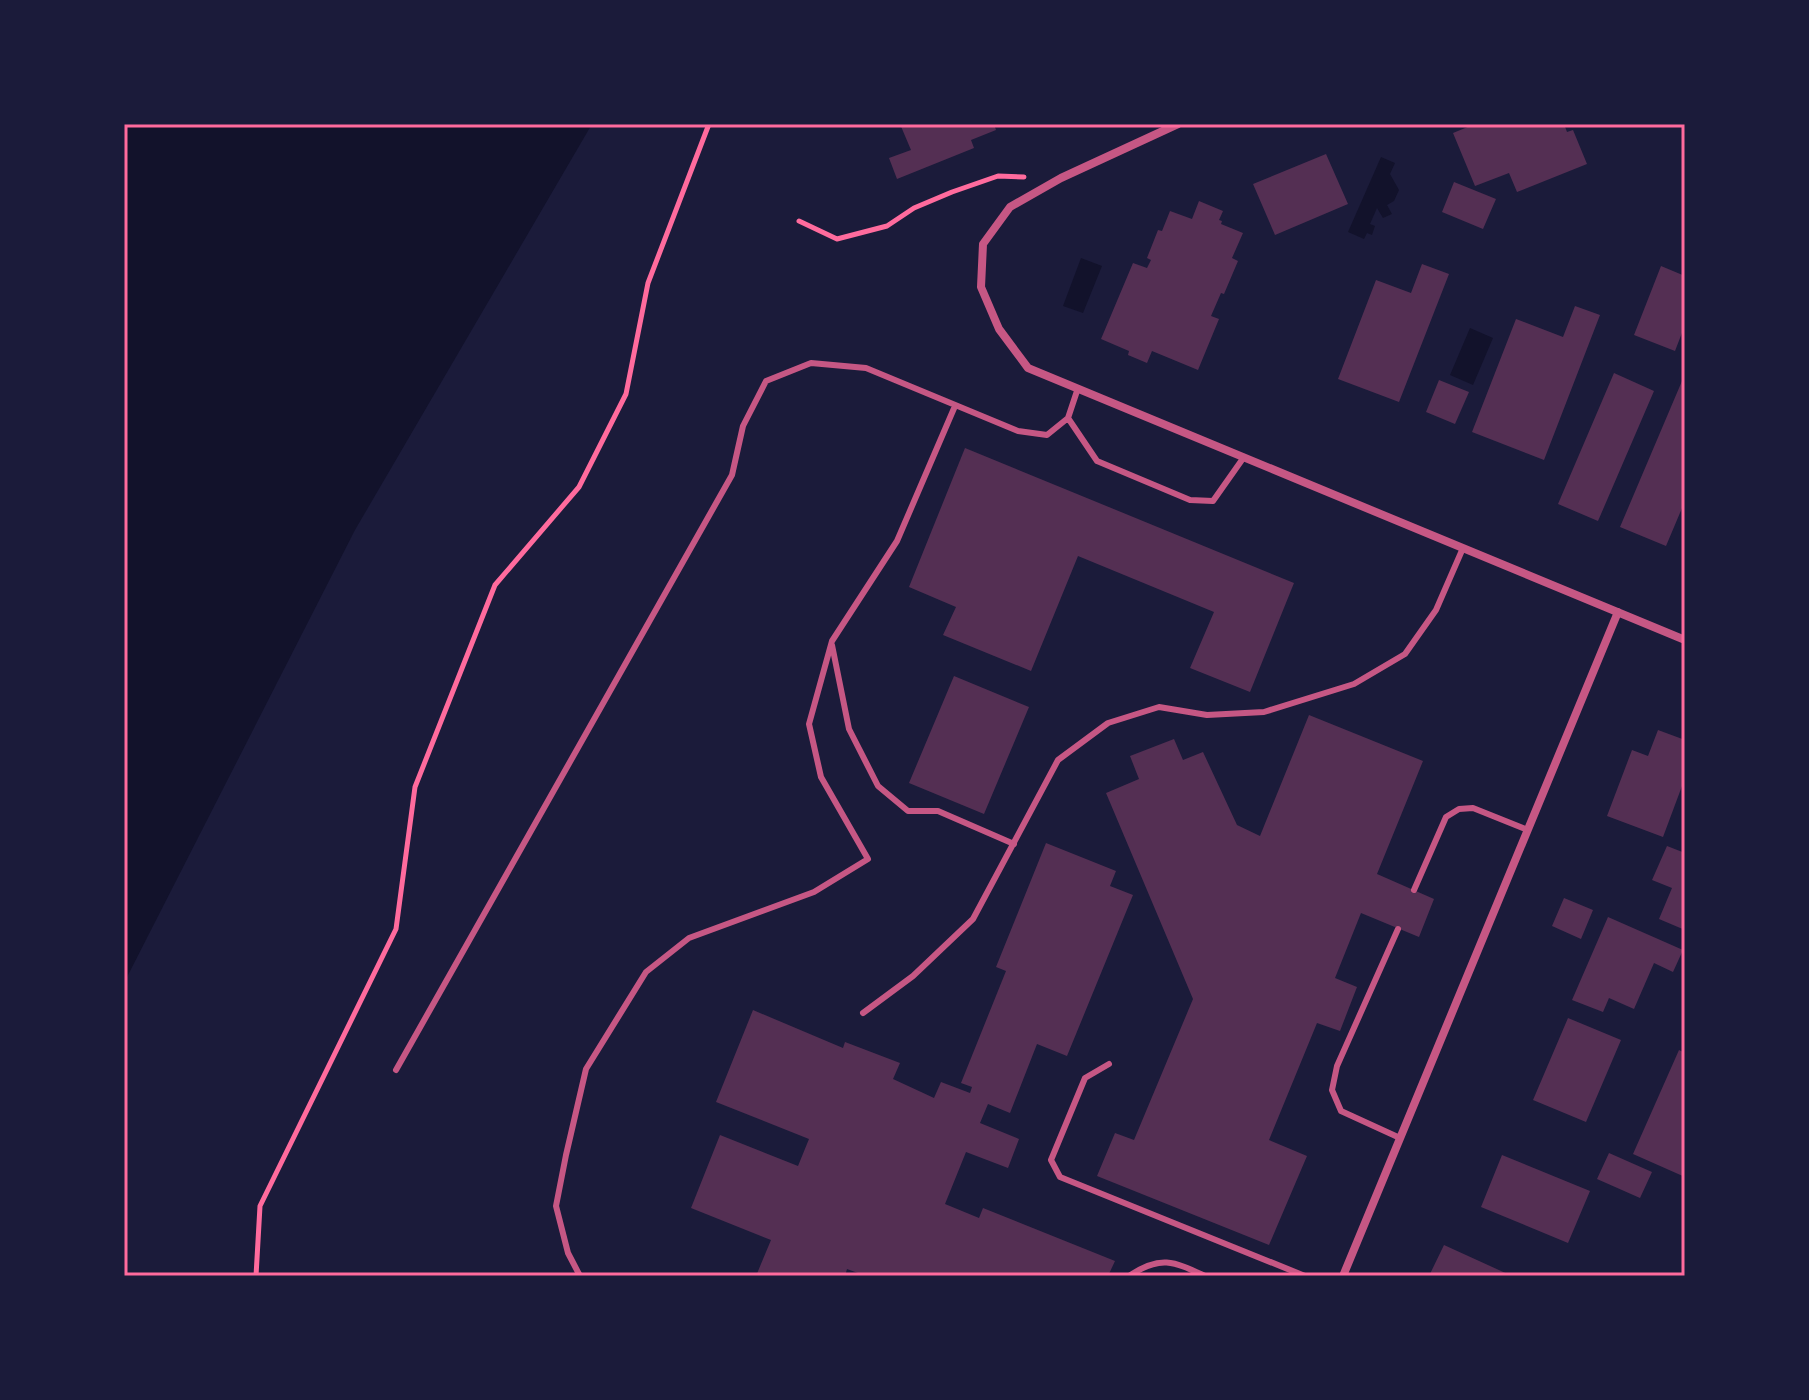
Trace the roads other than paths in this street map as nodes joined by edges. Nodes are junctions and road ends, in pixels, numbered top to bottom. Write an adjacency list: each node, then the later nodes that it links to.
1 (1178, 124): 2 (street)
2 (1078, 388): 4 (lane); 5 (street)
3 (955, 406): 4 (lane); 9 (lane); 16 (lane)
4 (1068, 418): 5 (lane)
5 (1244, 457): 6 (street)
6 (1463, 548): 7 (street); 11 (lane)
7 (1618, 612): 8 (street); 10 (street)
8 (1685, 640)
9 (832, 641): 11 (lane); 18 (lane)
10 (1528, 830): 12 (lane); 17 (street)
11 (1014, 844): 14 (lane)
12 (1414, 890)
13 (1398, 929): 17 (lane)
14 (863, 1013)
15 (1109, 1064): 21 (lane)
16 (396, 1070)
17 (1400, 1138): 22 (street)
18 (580, 1276)
19 (1129, 1276): 20 (lane)
20 (1205, 1276)
21 (1305, 1276)
22 (1343, 1276)

